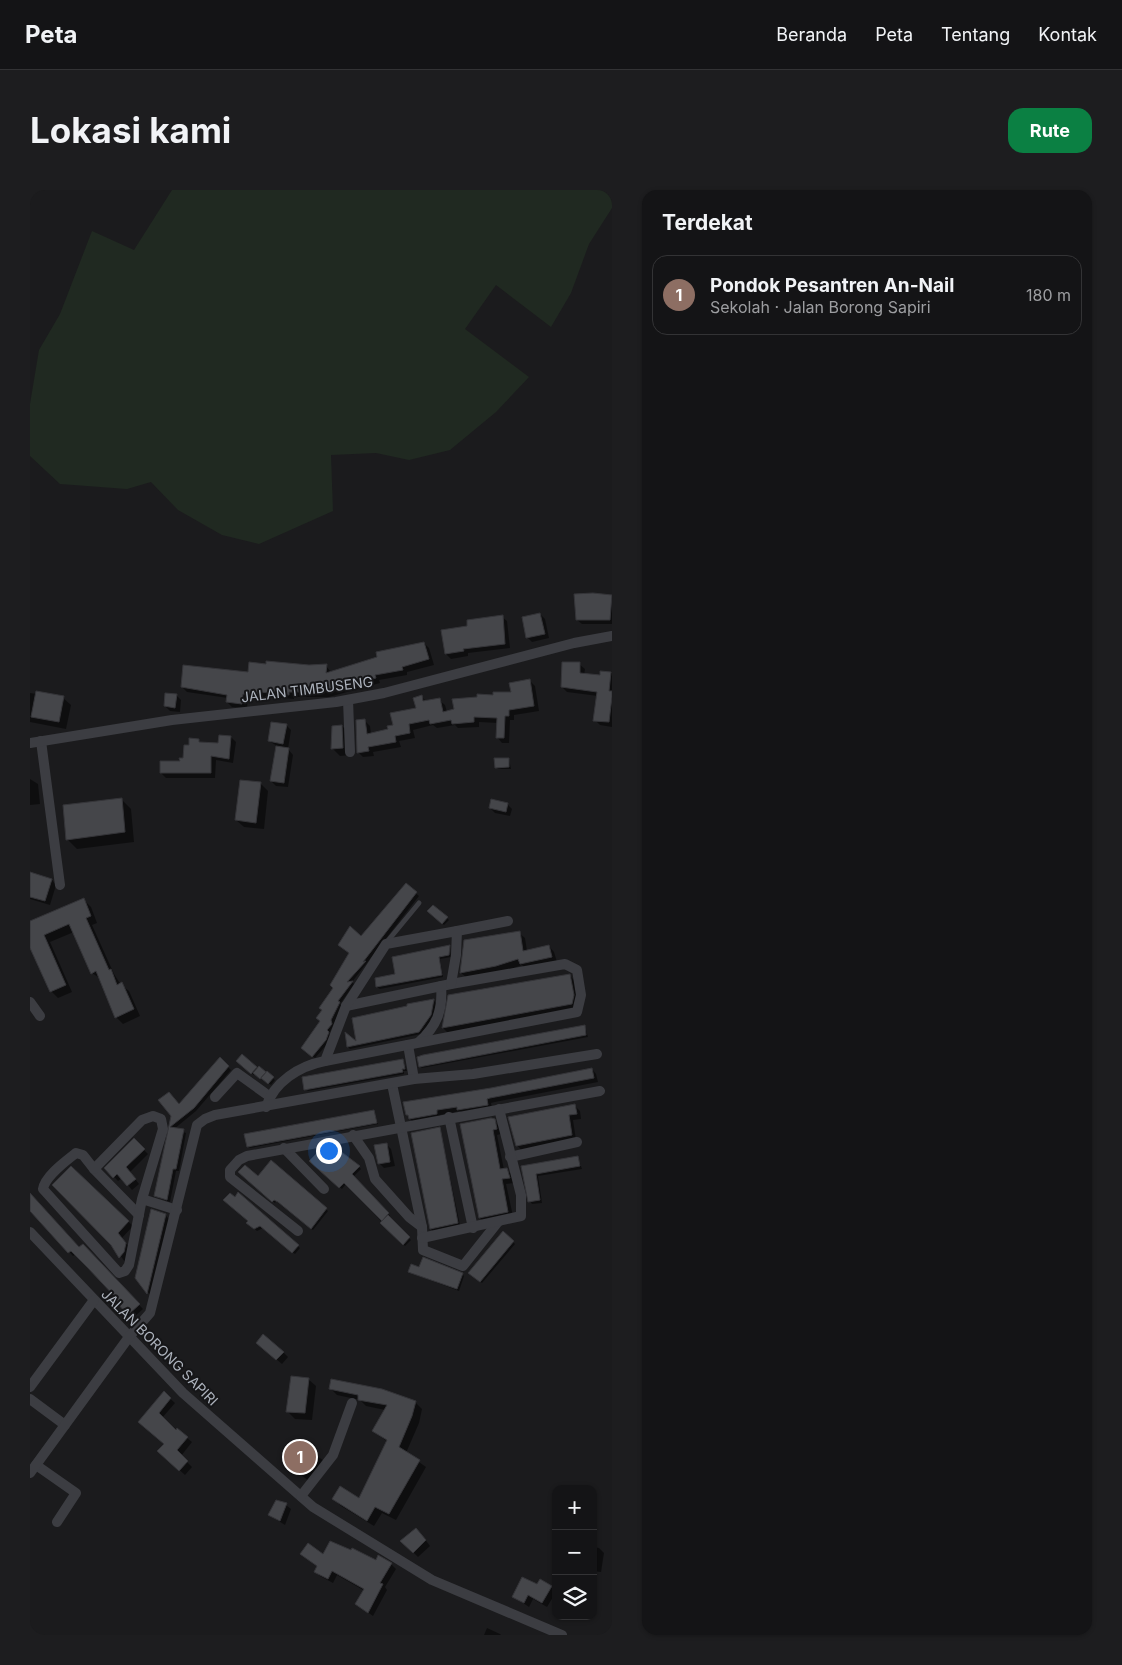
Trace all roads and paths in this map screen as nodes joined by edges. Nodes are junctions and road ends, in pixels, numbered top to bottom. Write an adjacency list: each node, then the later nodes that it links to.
1 (612, 636): 2 (street, JALAN TIMBUSENG)
2 (348, 700): 3 (street, JALAN TIMBUSENG); 4 (street)
3 (35, 742): 5 (street)
4 (350, 752)
5 (60, 885)
6 (418, 903): 9 (lane)
7 (508, 921): 8 (street)
8 (457, 930): 9 (street); 10 (street)
9 (386, 944): 12 (street)
10 (446, 985): 12 (street); 14 (street); 14 (street)
11 (30, 1002): 13 (street)
12 (346, 1006): 17 (street)
13 (40, 1016)
14 (419, 1043): 15 (street)
15 (408, 1046): 17 (street); 18 (street)
16 (597, 1054): 18 (street)
17 (325, 1061): 21 (street)
18 (414, 1079): 19 (street)
19 (392, 1084): 23 (street); 26 (street)
20 (600, 1091): 24 (street)
21 (270, 1096): 22 (street); 23 (street)
22 (215, 1097)
23 (266, 1107): 34 (street)
24 (499, 1109): 25 (street); 30 (street)
25 (448, 1117): 26 (street); 38 (street)
26 (400, 1126): 27 (street); 37 (street)
27 (353, 1135): 29 (street); 37 (street)
28 (577, 1142): 30 (street)
29 (284, 1148): 32 (street); 39 (street)
30 (510, 1157): 36 (street)
31 (94, 1169): 33 (street); 35 (street); 35 (street)
32 (324, 1189)
33 (142, 1199): 34 (street); 35 (street)
34 (177, 1210): 43 (street)
35 (139, 1216)
36 (498, 1222): 38 (street); 41 (street)
37 (422, 1227): 41 (street)
38 (473, 1228): 41 (street)
39 (298, 1231)
40 (30, 1232): 42 (street, JALAN BORONG SAPIRI)
41 (422, 1238)
42 (94, 1300): 43 (street, JALAN BORONG SAPIRI); 44 (street)
43 (129, 1337): 47 (street); 49 (street, JALAN BORONG SAPIRI)
44 (30, 1387)
45 (30, 1400): 47 (street)
46 (352, 1403): 49 (street)
47 (65, 1425): 48 (street)
48 (33, 1469): 50 (street)
49 (301, 1496): 51 (street, JALAN BORONG SAPIRI)
50 (57, 1522)
51 (562, 1635)

